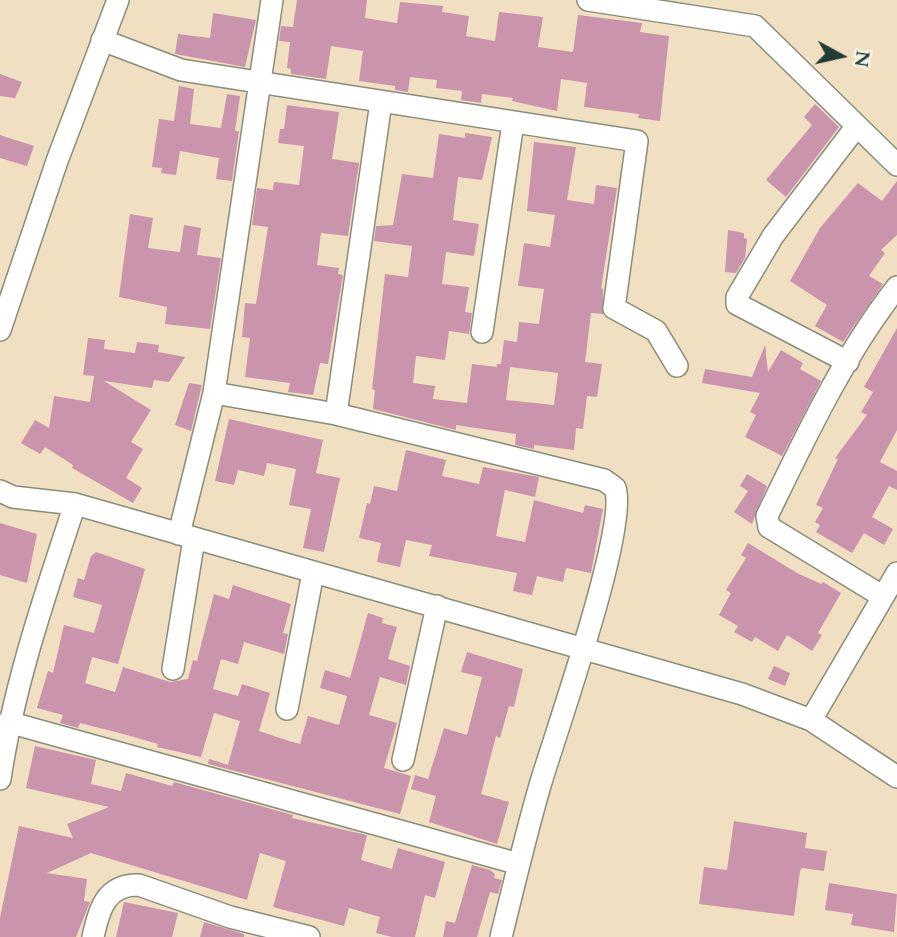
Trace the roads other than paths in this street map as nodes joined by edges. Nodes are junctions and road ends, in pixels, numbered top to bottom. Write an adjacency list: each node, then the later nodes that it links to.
1 (118, 0): 5 (street)
2 (272, 0): 6 (street)
3 (588, 0): 4 (street)
4 (654, 5): 9 (street)
5 (102, 40): 6 (street); 12 (street)
6 (260, 80): 7 (street); 16 (street)
7 (382, 102): 8 (street); 17 (street)
8 (513, 123): 13 (street); 15 (street)
9 (856, 127): 10 (street); 14 (street)
10 (897, 164)
11 (897, 287): 14 (street)
12 (0, 330)
13 (482, 332)
14 (848, 362): 23 (street)
15 (677, 366)
16 (214, 393): 17 (street); 20 (street)
17 (336, 414): 25 (street)
18 (0, 491): 19 (street)
19 (75, 504): 20 (street); 29 (street)
20 (186, 537): 21 (street); 26 (street)
21 (313, 573): 24 (street); 27 (street)
22 (897, 573): 23 (street)
23 (882, 596): 28 (street)
24 (437, 606): 25 (street); 30 (street)
25 (583, 648): 28 (street); 33 (street)
26 (173, 669)
27 (287, 709)
28 (811, 720): 31 (street)
29 (8, 722): 32 (street); 33 (street)
30 (403, 760)
31 (897, 776)
32 (0, 779)
33 (519, 864): 36 (street)
34 (93, 937): 35 (street)
35 (309, 937)
36 (502, 937)

